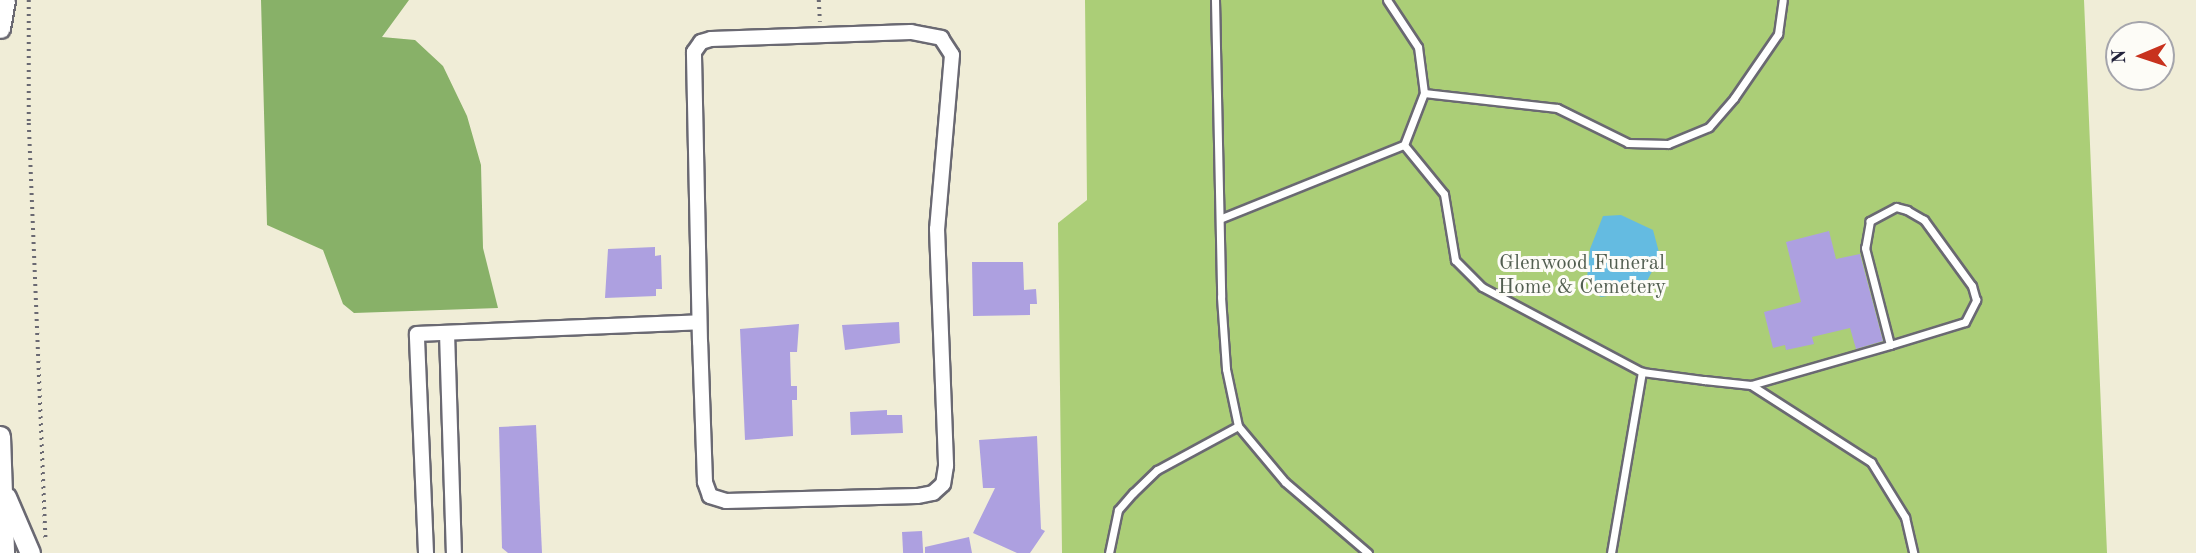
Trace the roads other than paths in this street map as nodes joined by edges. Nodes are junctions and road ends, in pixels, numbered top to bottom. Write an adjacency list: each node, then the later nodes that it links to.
1 (5, 0): 5 (main road)
2 (1214, 0): 8 (lane)
3 (1387, 0): 6 (lane)
4 (1783, 0): 6 (lane)
5 (0, 28)
6 (1424, 93): 7 (lane)
7 (1404, 145): 8 (lane); 12 (lane)
8 (1222, 218): 14 (lane)
9 (699, 322): 9 (street); 10 (street)
10 (447, 333): 19 (street); 20 (street)
11 (1890, 345): 11 (lane); 13 (lane)
12 (1643, 372): 13 (lane); 23 (lane)
13 (1751, 385): 24 (lane)
14 (1238, 426): 21 (lane); 22 (lane)
15 (0, 436): 16 (main road)
16 (1, 486): 17 (main road); 18 (main road)
17 (4, 553)
18 (30, 553)
19 (426, 553)
20 (454, 553)
21 (1109, 553)
22 (1368, 553)
23 (1611, 553)
24 (1913, 553)

